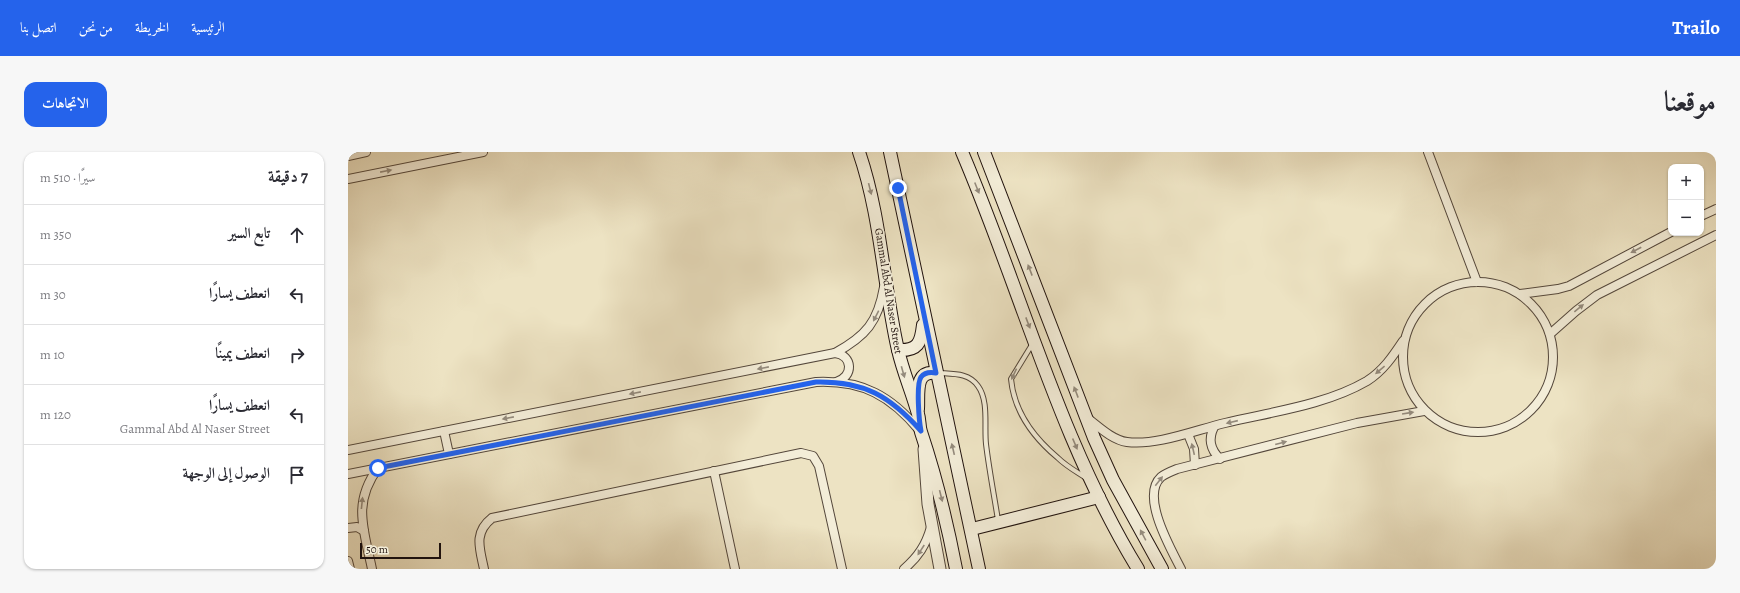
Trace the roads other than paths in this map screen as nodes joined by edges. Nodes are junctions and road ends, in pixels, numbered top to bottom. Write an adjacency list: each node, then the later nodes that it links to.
1 (366, 152): 8 (street)
2 (483, 152): 9 (street, one-way to 2)
3 (859, 152): 14 (main road, Gammal Abd Al Naser Street, one-way to 14)
4 (890, 152): 17 (main road)
5 (962, 152): 20 (main road, one-way to 20)
6 (984, 152): 27 (main road, one-way to 6)
7 (1428, 152): 15 (street)
8 (348, 156)
9 (348, 179)
10 (1716, 209): 11 (street)
11 (1704, 215)
12 (1668, 234): 16 (street, one-way to 16)
13 (1716, 235): 18 (street, one-way to 13)
14 (886, 278): 21 (main road, Gammal Abd Al Naser Street); 22 (street, one-way to 22)
15 (1477, 282): 16 (street); 19 (street)
16 (1520, 294): 18 (street)
17 (925, 315): 21 (main road); 23 (main road)
18 (1550, 334): 25 (street)
19 (1404, 340): 25 (street); 28 (street, one-way to 28)
20 (1034, 341): 39 (main road, one-way to 39); 39 (lane, one-way to 39)
21 (898, 350): 26 (main road, Gammal Abd Al Naser Street, one-way to 26)
22 (835, 353): 24 (street); 29 (street, one-way to 29)
23 (936, 373): 26 (main road); 41 (lane); 44 (main road, one-way to 23)
24 (836, 382): 31 (street); 33 (street)
25 (1424, 411): 34 (street, one-way to 25)
26 (918, 414): 31 (main road, Gammal Abd Al Naser Street)
27 (1085, 416): 30 (street); 55 (main road, one-way to 27)
28 (1214, 427): 30 (street); 34 (street)
29 (444, 431): 32 (street); 33 (street)
30 (1188, 434): 35 (street, one-way to 30)
31 (922, 435): 42 (street); 52 (main road, Gammal Abd Al Naser Street, one-way to 52)
32 (348, 450)
33 (449, 454): 36 (street)
34 (1220, 459): 35 (street)
35 (1195, 465): 56 (street, one-way to 35)
36 (378, 468): 38 (street); 45 (street, one-way to 36)
37 (714, 471): 47 (street); 48 (street); 49 (street)
38 (348, 474)
39 (1092, 482): 40 (main road)
40 (1099, 497): 41 (main road); 54 (main road)
41 (999, 522): 44 (main road)
42 (932, 526): 50 (street, one-way to 50); 51 (street)
43 (348, 528): 45 (street)
44 (972, 529): 53 (main road)
45 (364, 531): 46 (street)
46 (372, 569)
47 (484, 569)
48 (735, 569)
49 (842, 569)
50 (904, 569)
51 (940, 569)
52 (956, 569)
53 (979, 569)
54 (1138, 569)
55 (1162, 569)
56 (1181, 569)

